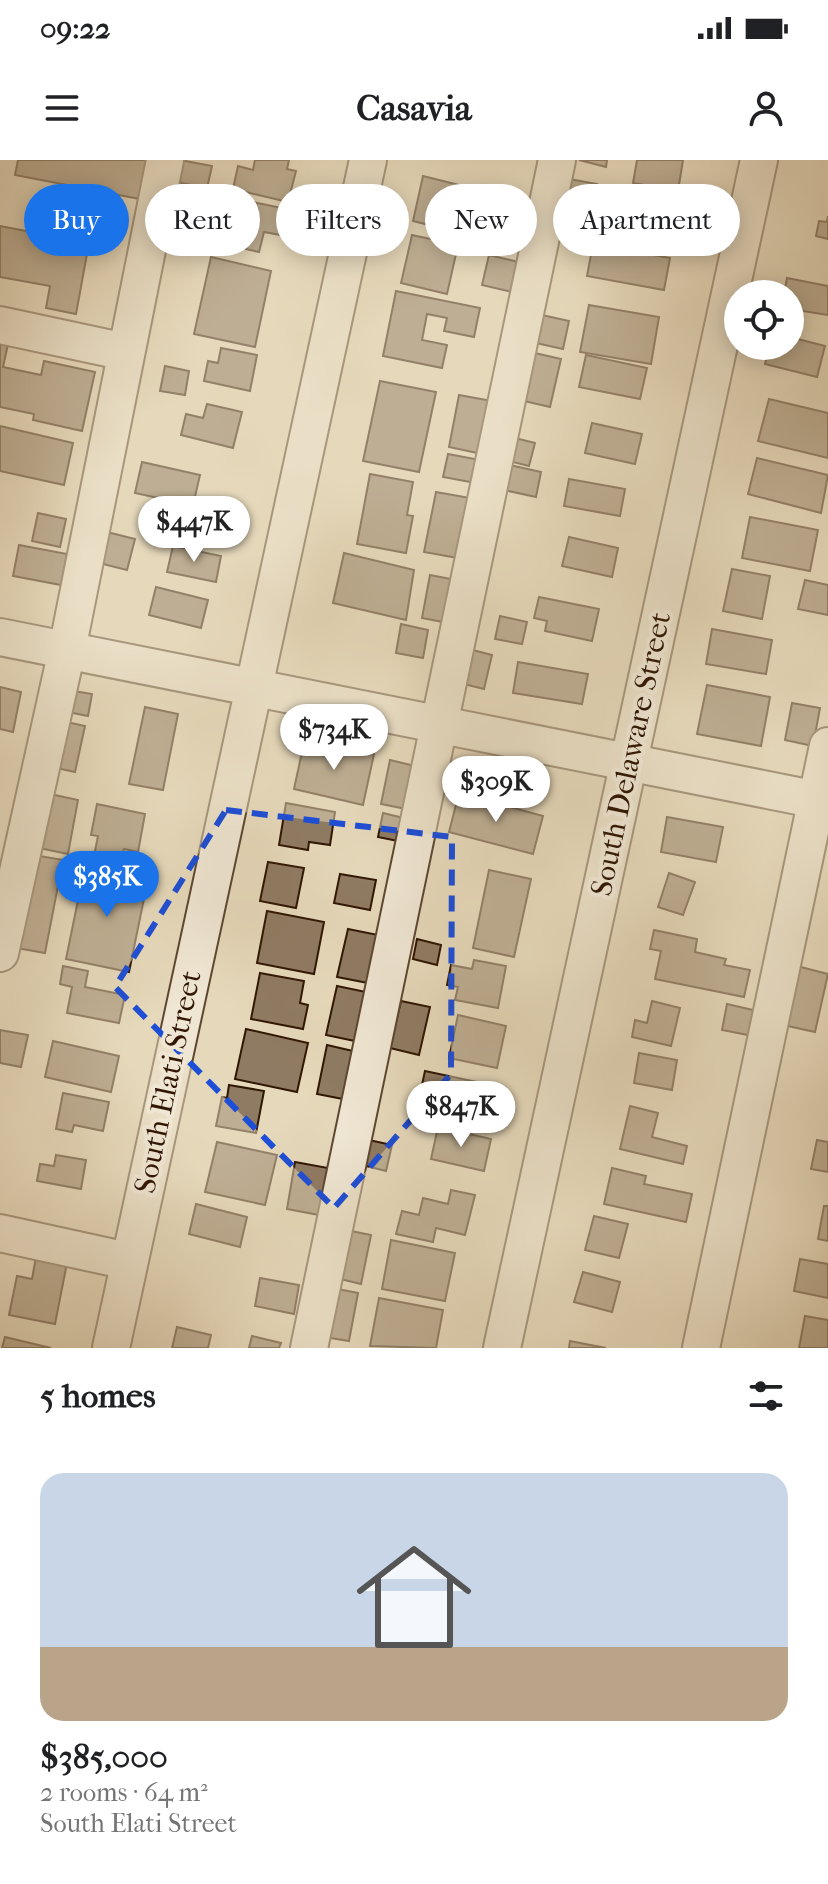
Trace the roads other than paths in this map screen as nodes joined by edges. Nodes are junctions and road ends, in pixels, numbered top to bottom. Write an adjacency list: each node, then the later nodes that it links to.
1 (165, 160): 6 (street)
2 (368, 160): 9 (street, South Elati Street)
3 (557, 160): 10 (street)
4 (759, 160): 12 (street, South Delaware Street)
5 (0, 325): 6 (street)
6 (126, 352): 8 (street)
7 (0, 637): 8 (street)
8 (67, 650): 9 (street); 14 (street)
9 (254, 689): 10 (street); 16 (street, South Elati Street)
10 (441, 725): 12 (street); 18 (street)
11 (828, 746): 13 (street)
12 (629, 759): 13 (street); 19 (street, South Delaware Street)
13 (822, 800): 20 (street)
14 (0, 953)
15 (0, 1233): 16 (street)
16 (128, 1261): 17 (street, South Elati Street)
17 (111, 1348)
18 (309, 1348)
19 (502, 1348)
20 (701, 1348)

